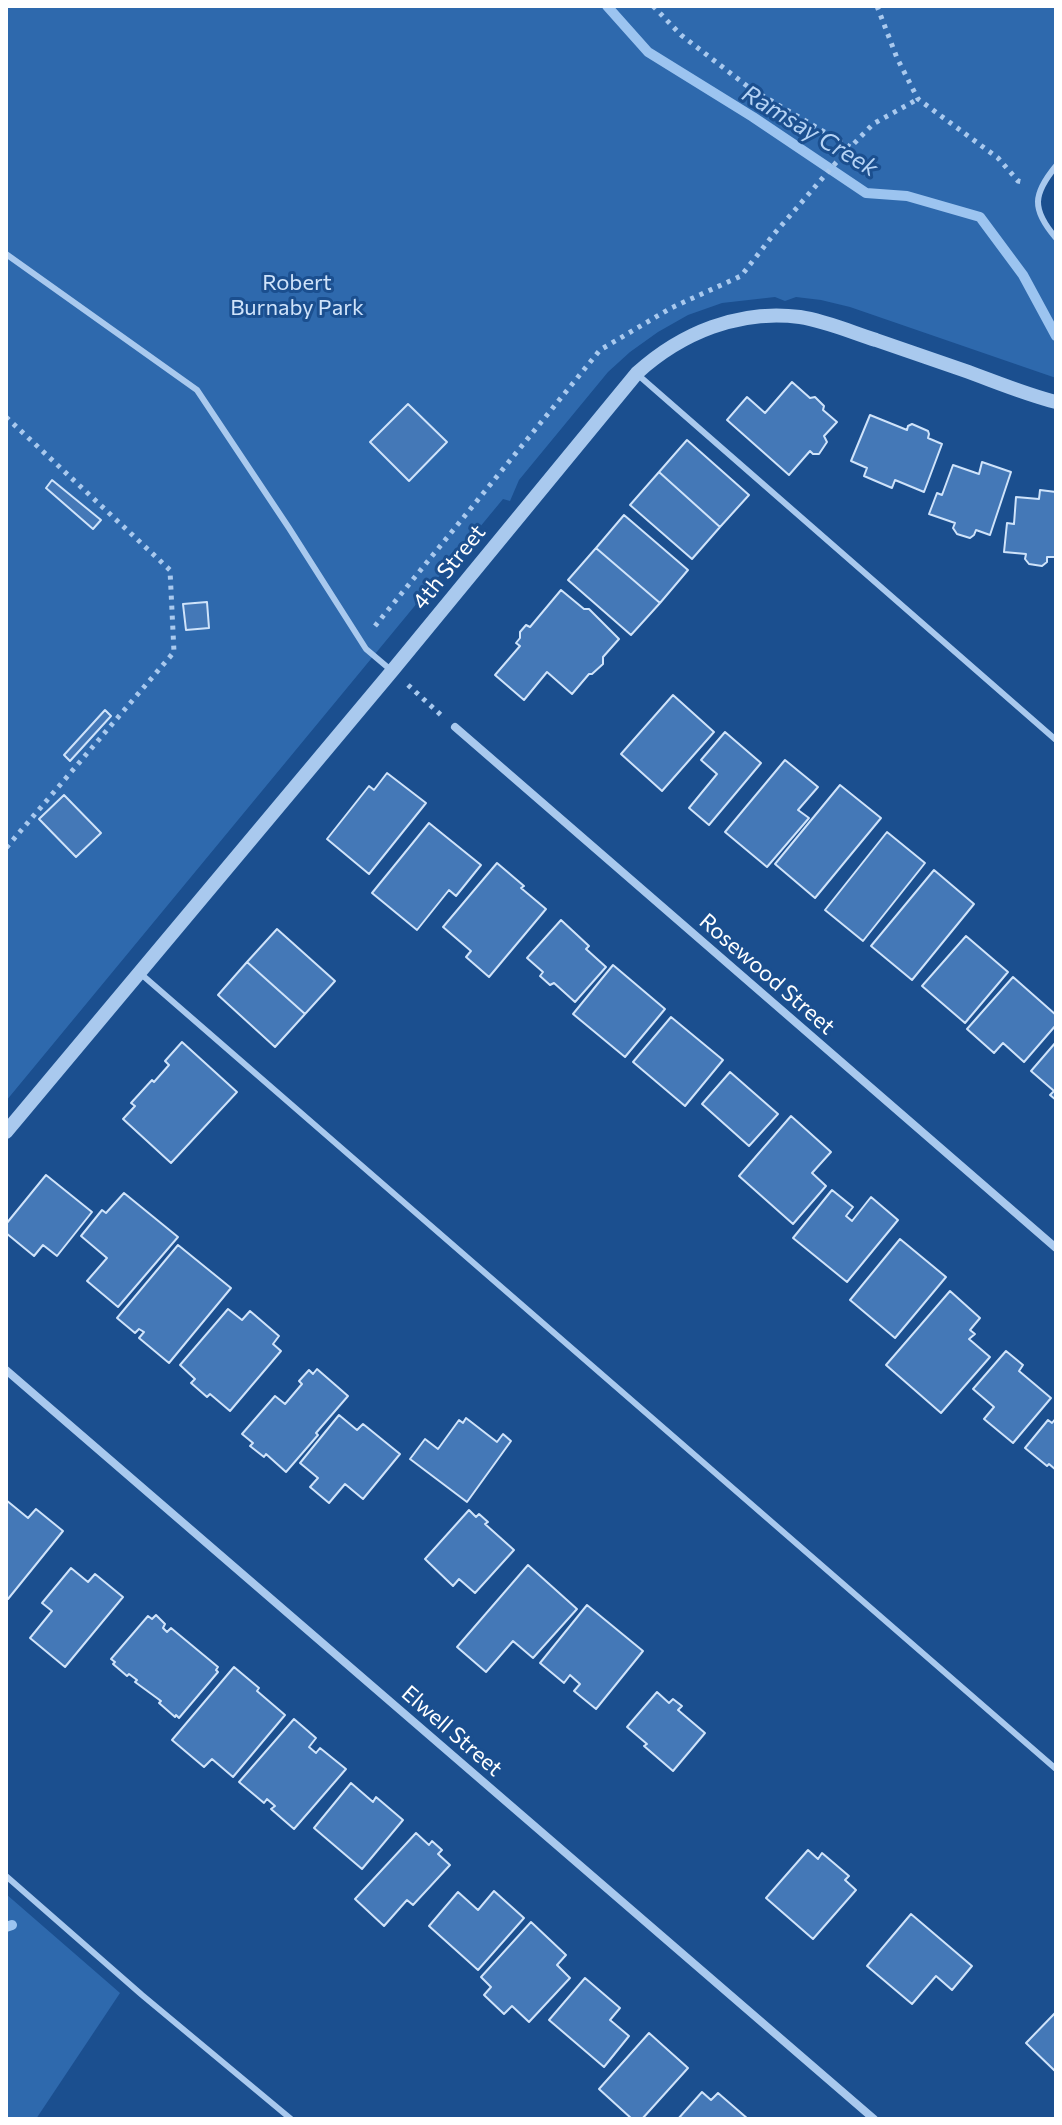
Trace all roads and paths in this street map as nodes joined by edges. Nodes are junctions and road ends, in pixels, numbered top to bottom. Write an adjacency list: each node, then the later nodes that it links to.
1 (653, 6): 4 (path)
2 (877, 6): 3 (path)
3 (918, 99): 4 (path); 6 (path)
4 (850, 147): 12 (path)
5 (1056, 166): 6 (lane)
6 (1040, 185): 7 (lane)
7 (1056, 238)
8 (6, 254): 12 (lane)
9 (637, 373): 10 (street, 4th Street); 13 (street, 4th Street); 15 (lane)
10 (1056, 402)
11 (6, 417): 16 (path)
12 (361, 642): 13 (lane)
13 (392, 671): 14 (path); 17 (street, 4th Street)
14 (455, 727): 19 (street, Rosewood Street)
15 (1056, 740)
16 (6, 848)
17 (139, 972): 18 (street, 4th Street); 21 (lane)
18 (6, 1132)
19 (1056, 1248)
20 (6, 1370): 24 (street, Elwell Street)
21 (1056, 1769)
22 (6, 1876): 23 (lane)
23 (291, 2119)
24 (874, 2119)

